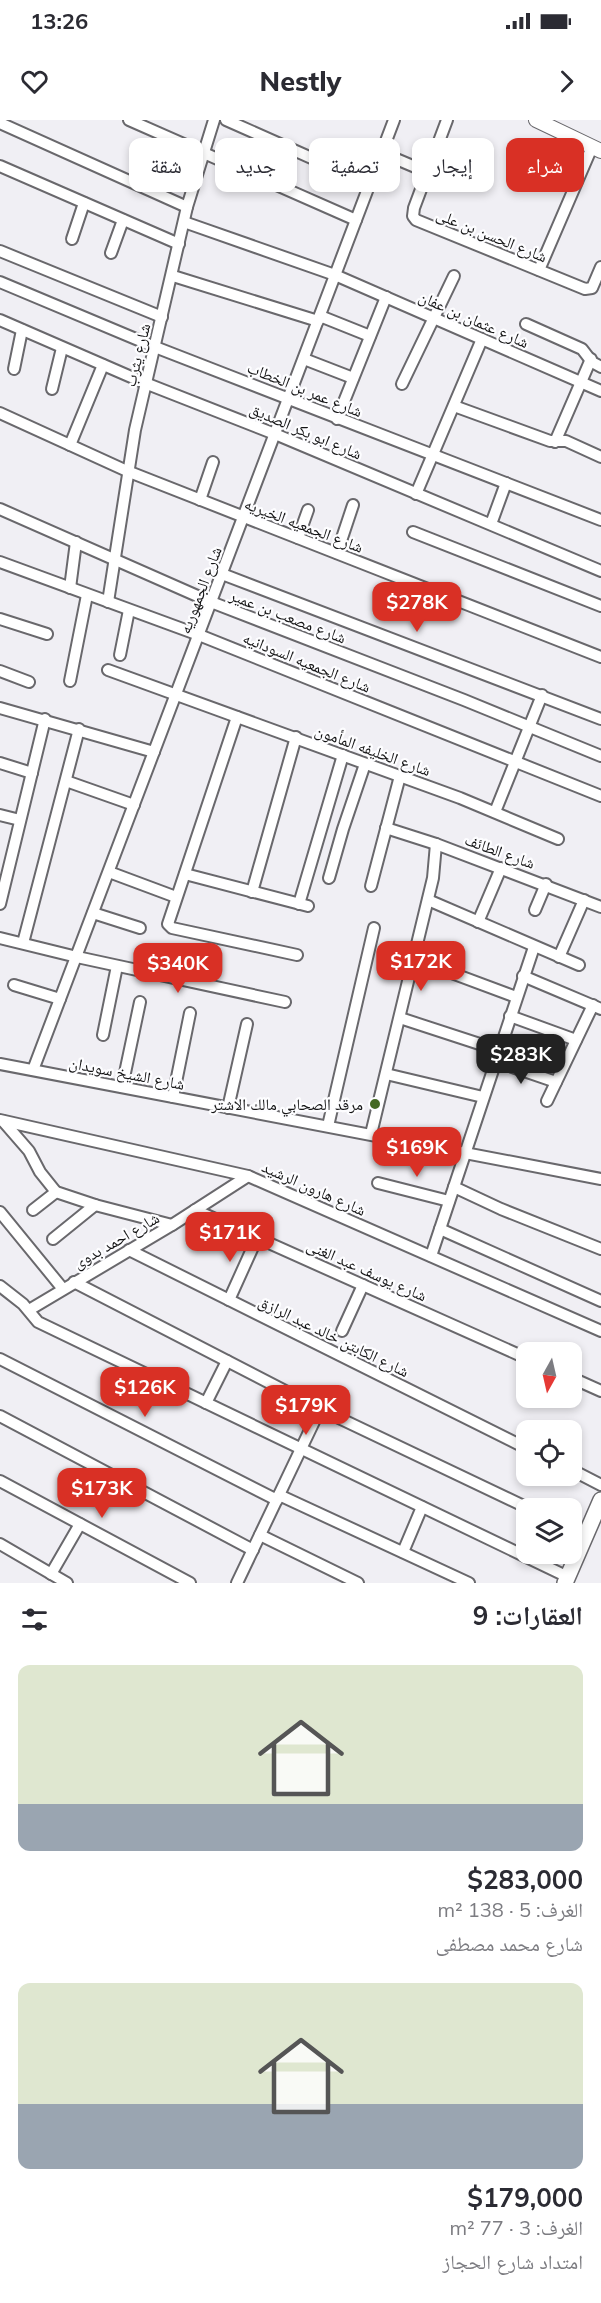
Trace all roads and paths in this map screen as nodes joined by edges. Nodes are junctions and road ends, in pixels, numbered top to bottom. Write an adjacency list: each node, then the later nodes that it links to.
1 (129, 120): 8 (street)
2 (214, 120): 12 (street, شارع يثرب)
3 (226, 120): 13 (street)
4 (394, 120): 9 (street, شارع الجمهوريه)
5 (447, 120): 10 (street, شارع الحسن بن على)
6 (536, 120): 11 (street)
7 (0, 123): 19 (street)
8 (169, 138)
9 (387, 138)
10 (440, 138)
11 (597, 149): 28 (street)
12 (203, 153): 21 (street)
13 (309, 157)
14 (0, 166): 18 (street)
15 (191, 192): 19 (street, شارع يثرب)
16 (367, 192): 21 (street, شارع الجمهوريه)
17 (420, 192): 28 (street, شارع الحسن بن على)
18 (84, 203): 20 (street); 23 (street)
19 (187, 207): 22 (street, شارع يثرب)
20 (123, 220): 24 (street); 26 (street)
21 (356, 220): 29 (street, شارع الجمهوريه)
22 (184, 222): 24 (street, شارع يثرب); 29 (street, شارع عثمان بن عفان)
23 (72, 239)
24 (179, 244): 30 (street, شارع يثرب)
25 (0, 251): 34 (street)
26 (111, 253)
27 (601, 267): 28 (street, شارع الحسن بن على)
28 (539, 270)
29 (335, 275): 33 (street, شارع عثمان بن عفان); 36 (street, شارع الجمهوريه)
30 (172, 276): 34 (street, شارع يثرب); 36 (street)
31 (454, 276): 35 (street)
32 (0, 282): 42 (street, شارع عمر بن الخطاب)
33 (386, 297): 35 (street, شارع عثمان بن عفان); 40 (street)
34 (162, 317): 42 (street, شارع يثرب)
35 (434, 317): 41 (street, شارع عثمان بن عفان); 52 (street)
36 (319, 318): 40 (street); 44 (street, شارع الجمهوريه)
37 (0, 320): 39 (street, شارع ابو بكر الصديق)
38 (526, 324): 45 (street)
39 (22, 330): 43 (street, شارع ابو بكر الصديق); 48 (street)
40 (370, 336): 49 (street)
41 (482, 339): 50 (street, شارع عثمان بن عفان); 56 (street)
42 (155, 347): 51 (street, شارع يثرب); 55 (street, شارع عمر بن الخطاب)
43 (62, 348): 46 (street, شارع ابو بكر الصديق); 53 (street)
44 (304, 359): 49 (street); 55 (street, شارع الجمهوريه)
45 (591, 359): 47 (street); 50 (street)
46 (103, 365): 51 (street, شارع ابو بكر الصديق); 61 (street)
47 (601, 367)
48 (14, 369)
49 (353, 378): 58 (street)
50 (581, 382): 54 (street, شارع عثمان بن عفان); 60 (street)
51 (145, 383): 59 (street, شارع ابو بكر الصديق); 65 (street, شارع يثرب)
52 (402, 384)
53 (52, 389)
54 (601, 391)
55 (289, 398): 58 (street, شارع عمر بن الخطاب); 59 (street, شارع الجمهوريه)
56 (454, 406): 60 (street); 62 (street)
57 (0, 413): 61 (street, شارع الجمعيه الخيريه)
58 (337, 418): 62 (street, شارع عمر بن الخطاب)
59 (275, 434): 67 (street, شارع ابو بكر الصديق); 72 (street, شارع الجمهوريه)
60 (555, 442): 63 (street)
61 (70, 445): 65 (street, شارع الجمعيه الخيريه)
62 (433, 455): 66 (street, شارع عمر بن الخطاب); 67 (street)
63 (601, 457)
64 (213, 462): 68 (street)
65 (127, 471): 68 (street, شارع الجمعيه الخيريه); 79 (street, شارع يثرب)
66 (506, 483): 73 (street, شارع عمر بن الخطاب); 74 (street)
67 (416, 494): 74 (street, شارع ابو بكر الصديق)
68 (200, 500): 72 (street, شارع الجمعيه الخيريه)
69 (353, 505): 78 (street)
70 (0, 509): 77 (street, شارع مصعب بن عمير)
71 (308, 510): 76 (street)
72 (244, 517): 76 (street, شارع الجمعيه الخيريه); 82 (street, شارع الجمهوريه)
73 (601, 520)
74 (491, 525): 81 (street, شارع ابو بكر الصديق)
75 (412, 532): 87 (street)
76 (298, 538): 78 (street, شارع الجمعيه الخيريه)
77 (76, 542): 79 (street, شارع مصعب بن عمير); 83 (street)
78 (337, 553): 93 (street, شارع الجمعيه الخيريه)
79 (115, 559): 85 (street, شارع يثرب); 86 (street, شارع مصعب بن عمير)
80 (0, 562): 83 (street, شارع الجمعيه السودانيه)
81 (601, 571)
82 (222, 574): 86 (street, شارع الجمهوريه); 98 (street)
83 (70, 588): 84 (street, شارع الجمعيه السودانيه)
84 (87, 595): 85 (street, شارع الجمعيه السودانيه); 96 (street)
85 (108, 602): 88 (street, شارع الجمعيه السودانيه)
86 (211, 602): 91 (street, شارع الجمهوريه); 104 (street, شارع مصعب بن عمير)
87 (601, 606)
88 (129, 610): 91 (street, شارع الجمعيه السودانيه); 92 (street)
89 (0, 619): 90 (street)
90 (47, 634)
91 (199, 635): 99 (street, شارع الجمهوريه); 110 (street, شارع الجمعيه السودانيه)
92 (120, 655)
93 (601, 657)
94 (108, 670): 99 (street, شارع الخليفه المأمون)
95 (0, 671): 97 (street)
96 (70, 681)
97 (29, 682)
98 (542, 695): 103 (street); 104 (street)
99 (176, 696): 101 (street, شارع الخليفه المأمون); 107 (street, شارع الجمهوريه)
100 (0, 708): 102 (street)
101 (237, 717): 106 (street, شارع الخليفه المأمون); 127 (street)
102 (45, 719): 105 (street); 113 (street)
103 (601, 719)
104 (530, 727): 109 (street, شارع مصعب بن عمير); 110 (street)
105 (79, 729): 107 (street); 115 (street)
106 (296, 737): 108 (street, شارع الخليفه المأمون); 131 (street)
107 (154, 752): 117 (street, شارع الجمهوريه)
108 (343, 755): 112 (street, شارع الخليفه المأمون); 131 (street)
109 (601, 756)
110 (515, 762): 116 (street, شارع الجمعيه السودانيه); 118 (street)
111 (0, 763): 113 (street)
112 (365, 764): 114 (street, شارع الخليفه المأمون); 128 (street)
113 (32, 773): 120 (street)
114 (400, 776): 118 (street, شارع الخليفه المأمون); 121 (street)
115 (66, 781): 117 (street); 143 (street)
116 (601, 796)
117 (134, 805): 126 (street, شارع الجمهوريه)
118 (495, 812): 122 (street, شارع الخليفه المأمون)
119 (0, 815): 120 (street)
120 (20, 820): 124 (street)
121 (386, 828): 123 (street, شارع الطائف); 130 (street)
122 (558, 839)
123 (436, 844): 125 (street, شارع الطائف); 133 (street)
124 (5, 866): 135 (street)
125 (501, 868): 129 (street, شارع الطائف); 139 (street)
126 (109, 872): 132 (street); 138 (street, شارع الجمهوريه)
127 (184, 874): 131 (street); 132 (street)
128 (329, 878)
129 (546, 884): 134 (street, شارع الطائف); 137 (street)
130 (371, 886)
131 (252, 892)
132 (176, 897): 145 (street)
133 (428, 900): 139 (street); 148 (street)
134 (584, 900): 136 (street, شارع الطائف); 147 (street)
135 (0, 904)
136 (601, 907)
137 (535, 910)
138 (93, 913): 140 (street); 146 (street, شارع الجمهوريه)
139 (478, 922): 144 (street)
140 (140, 928)
141 (374, 928): 175 (street)
142 (0, 938): 143 (street)
143 (23, 944): 146 (street)
144 (534, 947): 147 (street); 151 (street)
145 (297, 955)
146 (77, 957): 150 (street); 154 (street, شارع الجمهوريه)
147 (560, 957): 149 (street)
148 (414, 959): 153 (street); 160 (street)
149 (579, 965)
150 (117, 966): 156 (street); 162 (street)
151 (523, 976): 153 (street); 157 (street)
152 (14, 985): 154 (street)
153 (516, 997): 159 (street)
154 (60, 999): 166 (street, شارع الجمهوريه)
155 (140, 1002): 169 (street)
156 (285, 1002)
157 (597, 1007): 163 (street)
158 (190, 1013): 170 (street)
159 (510, 1016): 163 (street); 164 (street)
160 (400, 1018): 164 (street); 167 (street)
161 (247, 1024): 173 (street)
162 (103, 1035)
163 (576, 1040): 168 (street)
164 (497, 1056): 168 (street); 171 (street)
165 (0, 1064): 166 (street, شارع الشيخ سويدان)
166 (33, 1070): 169 (street, شارع الشيخ سويدان)
167 (386, 1074): 171 (street); 176 (street)
168 (556, 1082): 172 (street)
169 (122, 1087): 170 (street, شارع الشيخ سويدان)
170 (172, 1097): 173 (street, شارع الشيخ سويدان)
171 (483, 1097): 177 (street)
172 (548, 1101)
173 (228, 1108): 175 (street, شارع الشيخ سويدان)
174 (1, 1120): 178 (street, شارع هارون الرشيد); 182 (street)
175 (328, 1126): 176 (street, شارع الشيخ سويدان)
176 (371, 1134): 177 (street, شارع الشيخ سويدان)
177 (465, 1152): 179 (street, شارع الشيخ سويدان); 181 (street)
178 (248, 1176): 186 (street, شارع احمد بدوى); 194 (street, شارع هارون الرشيد)
179 (601, 1179)
180 (378, 1183): 183 (street)
181 (454, 1187): 183 (street); 192 (street)
182 (56, 1192): 184 (street); 185 (street)
183 (449, 1201): 189 (street)
184 (95, 1206): 188 (street); 191 (street)
185 (33, 1210)
186 (195, 1210): 188 (street, شارع احمد بدوى); 190 (street, شارع يوسف عبد الغنى)
187 (0, 1212): 198 (street)
188 (172, 1225): 193 (street, شارع احمد بدوى)
189 (440, 1229): 194 (street); 200 (street)
190 (258, 1238): 196 (street, شارع يوسف عبد الغنى); 199 (street)
191 (53, 1239)
192 (601, 1249)
193 (129, 1250): 195 (street, شارع احمد بدوى); 199 (street, شارع الكابتن خالد عبد الرازق)
194 (431, 1256): 203 (street, شارع هارون الرشيد)
195 (74, 1282): 198 (street, شارع احمد بدوى); 206 (street)
196 (363, 1285): 202 (street); 204 (street, شارع يوسف عبد الغنى)
197 (0, 1286): 201 (street)
198 (63, 1289): 201 (street, شارع احمد بدوى)
199 (229, 1300): 212 (street, شارع الكابتن خالد عبد الرازق)
200 (601, 1301)
201 (29, 1310): 209 (street)
202 (342, 1331)
203 (601, 1331)
204 (516, 1354)
205 (0, 1359): 217 (street)
206 (227, 1361): 209 (street); 210 (street)
207 (582, 1382): 208 (street)
208 (601, 1391)
209 (206, 1403): 213 (street)
210 (320, 1409): 213 (street); 219 (street)
211 (0, 1416): 225 (street)
212 (516, 1443)
213 (301, 1449): 217 (street); 220 (street)
214 (582, 1475): 216 (street)
215 (0, 1481): 221 (street)
216 (601, 1485)
217 (278, 1498): 223 (street); 226 (street)
218 (601, 1500): 222 (main road)
219 (516, 1502)
220 (422, 1507): 226 (street); 230 (street)
221 (80, 1524): 228 (street); 232 (street)
222 (582, 1528)
223 (260, 1535): 225 (street); 234 (street)
224 (0, 1544): 228 (street)
225 (253, 1550): 229 (street)
226 (403, 1552): 235 (street)
227 (570, 1564): 230 (main road)
228 (51, 1574): 231 (street)
229 (239, 1580): 233 (street)
230 (566, 1580)
231 (67, 1583)
232 (190, 1583)
233 (250, 1583)
234 (358, 1583)
235 (469, 1583)

